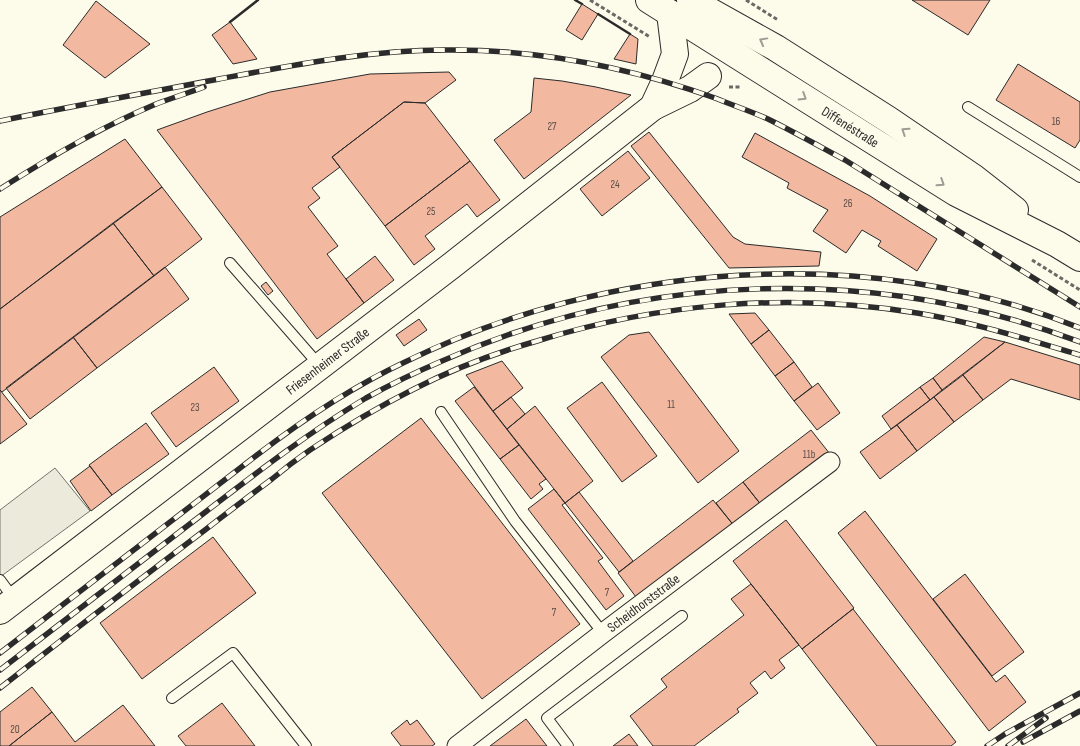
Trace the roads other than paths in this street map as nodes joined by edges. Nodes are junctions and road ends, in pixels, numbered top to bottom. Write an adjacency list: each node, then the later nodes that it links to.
1 (680, 6): 2 (main road, Diffenéstraße); 3 (main road); 3 (main road, Diffenéstraße); 4 (main road)
2 (740, 28): 3 (main road); 10 (main road, Diffenéstraße, one-way to 2)
3 (711, 39): 4 (main road); 5 (main road, Diffenéstraße); 6 (main road)
4 (674, 54): 7 (main road, Friesenheimer Straße)
5 (762, 71): 6 (main road); 10 (main road, Diffenéstraße, one-way to 10)
6 (708, 76): 7 (main road, Friesenheimer Straße)
7 (653, 107): 13 (main road, Friesenheimer Straße)
8 (968, 107): 9 (lane)
9 (1080, 178)
10 (1057, 244): 11 (main road, Diffenéstraße)
11 (1080, 258)
12 (230, 263): 13 (lane)
13 (320, 366): 16 (main road, Friesenheimer Straße)
14 (441, 412): 18 (lane)
15 (830, 462): 18 (street, Scheidhorststraße)
16 (5, 597)
17 (682, 616): 22 (lane)
18 (602, 633): 21 (street, Scheidhorststraße)
19 (172, 698): 20 (lane)
20 (306, 746)
21 (457, 746)
22 (568, 746)

